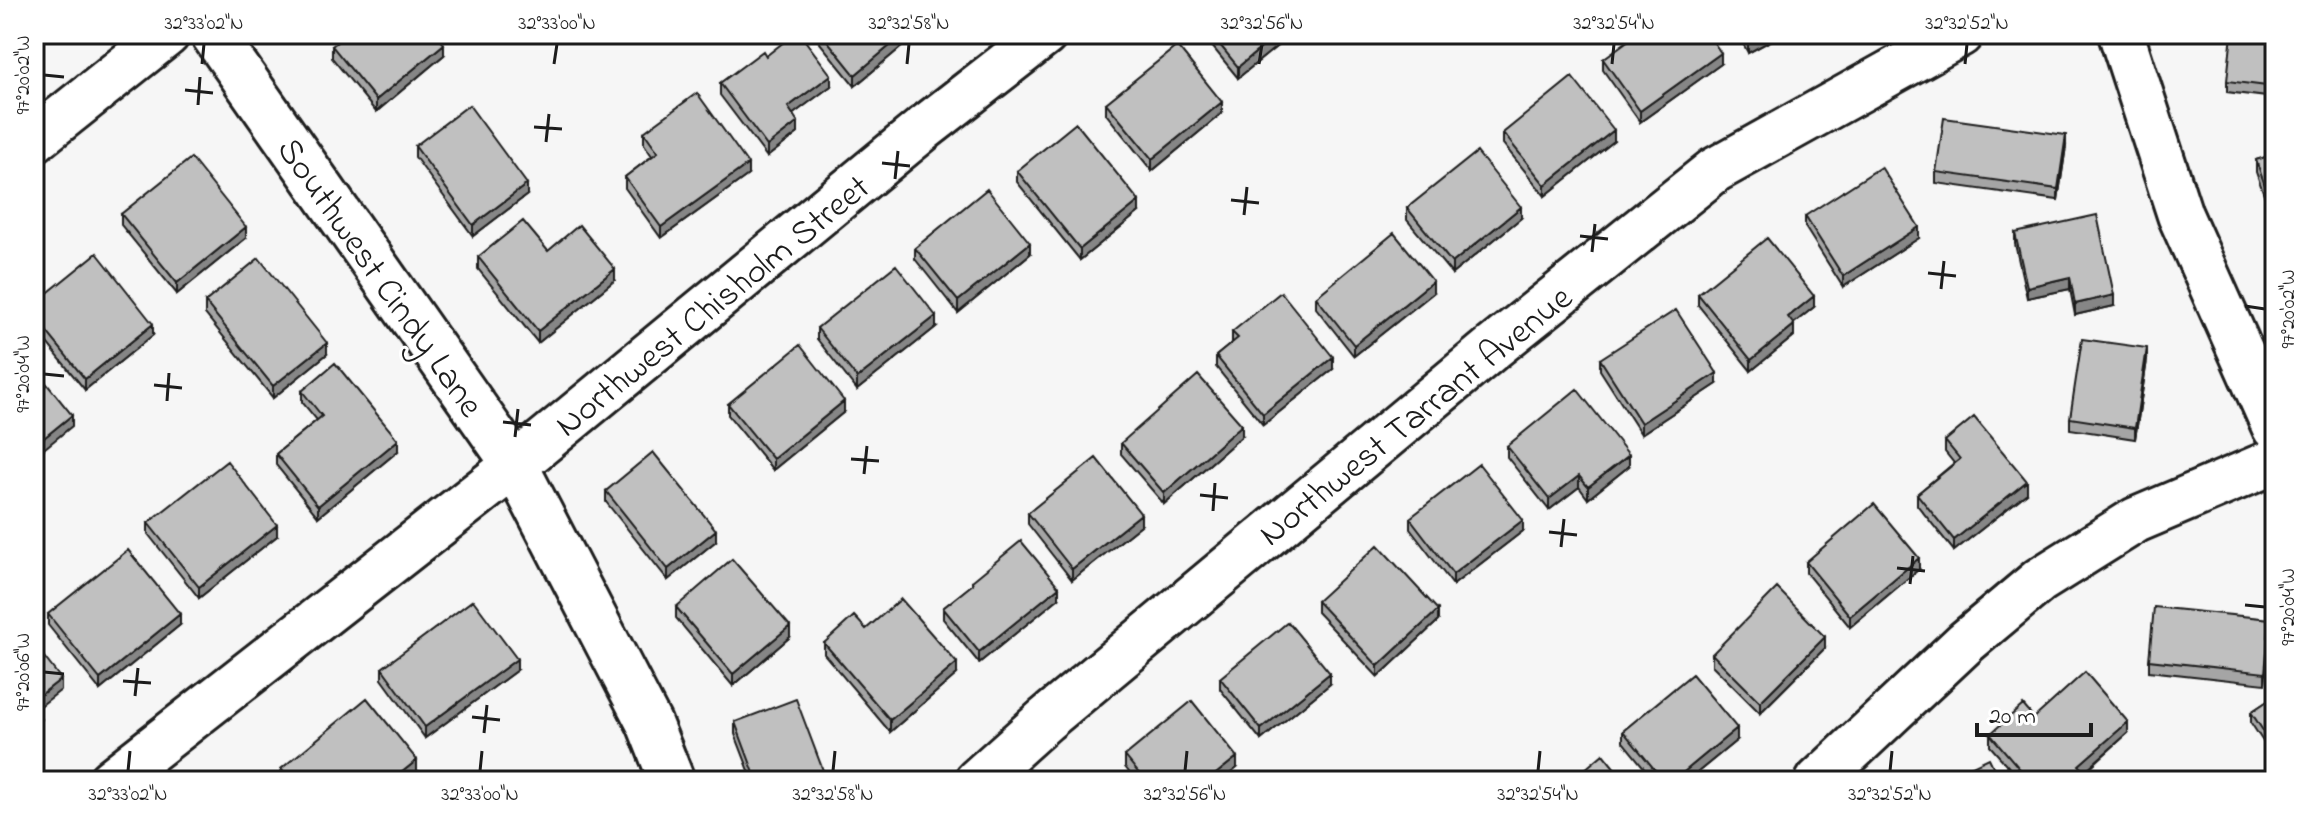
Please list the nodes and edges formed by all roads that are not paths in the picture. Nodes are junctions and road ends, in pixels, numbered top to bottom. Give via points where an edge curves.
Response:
1 (167, 34) edge
2 (213, 34) edge
3 (1045, 34) edge
4 (1960, 34) edge
5 (2121, 34) edge
6 (34, 140) edge
7 (2275, 428) edge
8 (2275, 461) edge
9 (515, 465) junction
10 (111, 781) edge
11 (672, 781) edge
12 (977, 781) edge
13 (1818, 781) edge

1 - 6 street
2 - 9 street, Southwest Cindy Lane
3 - 9 street, Northwest Chisholm Street
4 - 12 street, Northwest Tarrant Avenue via 1715,170 1490,350
5 - 7 street via 2180,215
8 - 13 street via 2136,520 2040,580
9 - 10 street, Northwest Chisholm Street
9 - 11 street, Southwest Cindy Lane via 649,723

